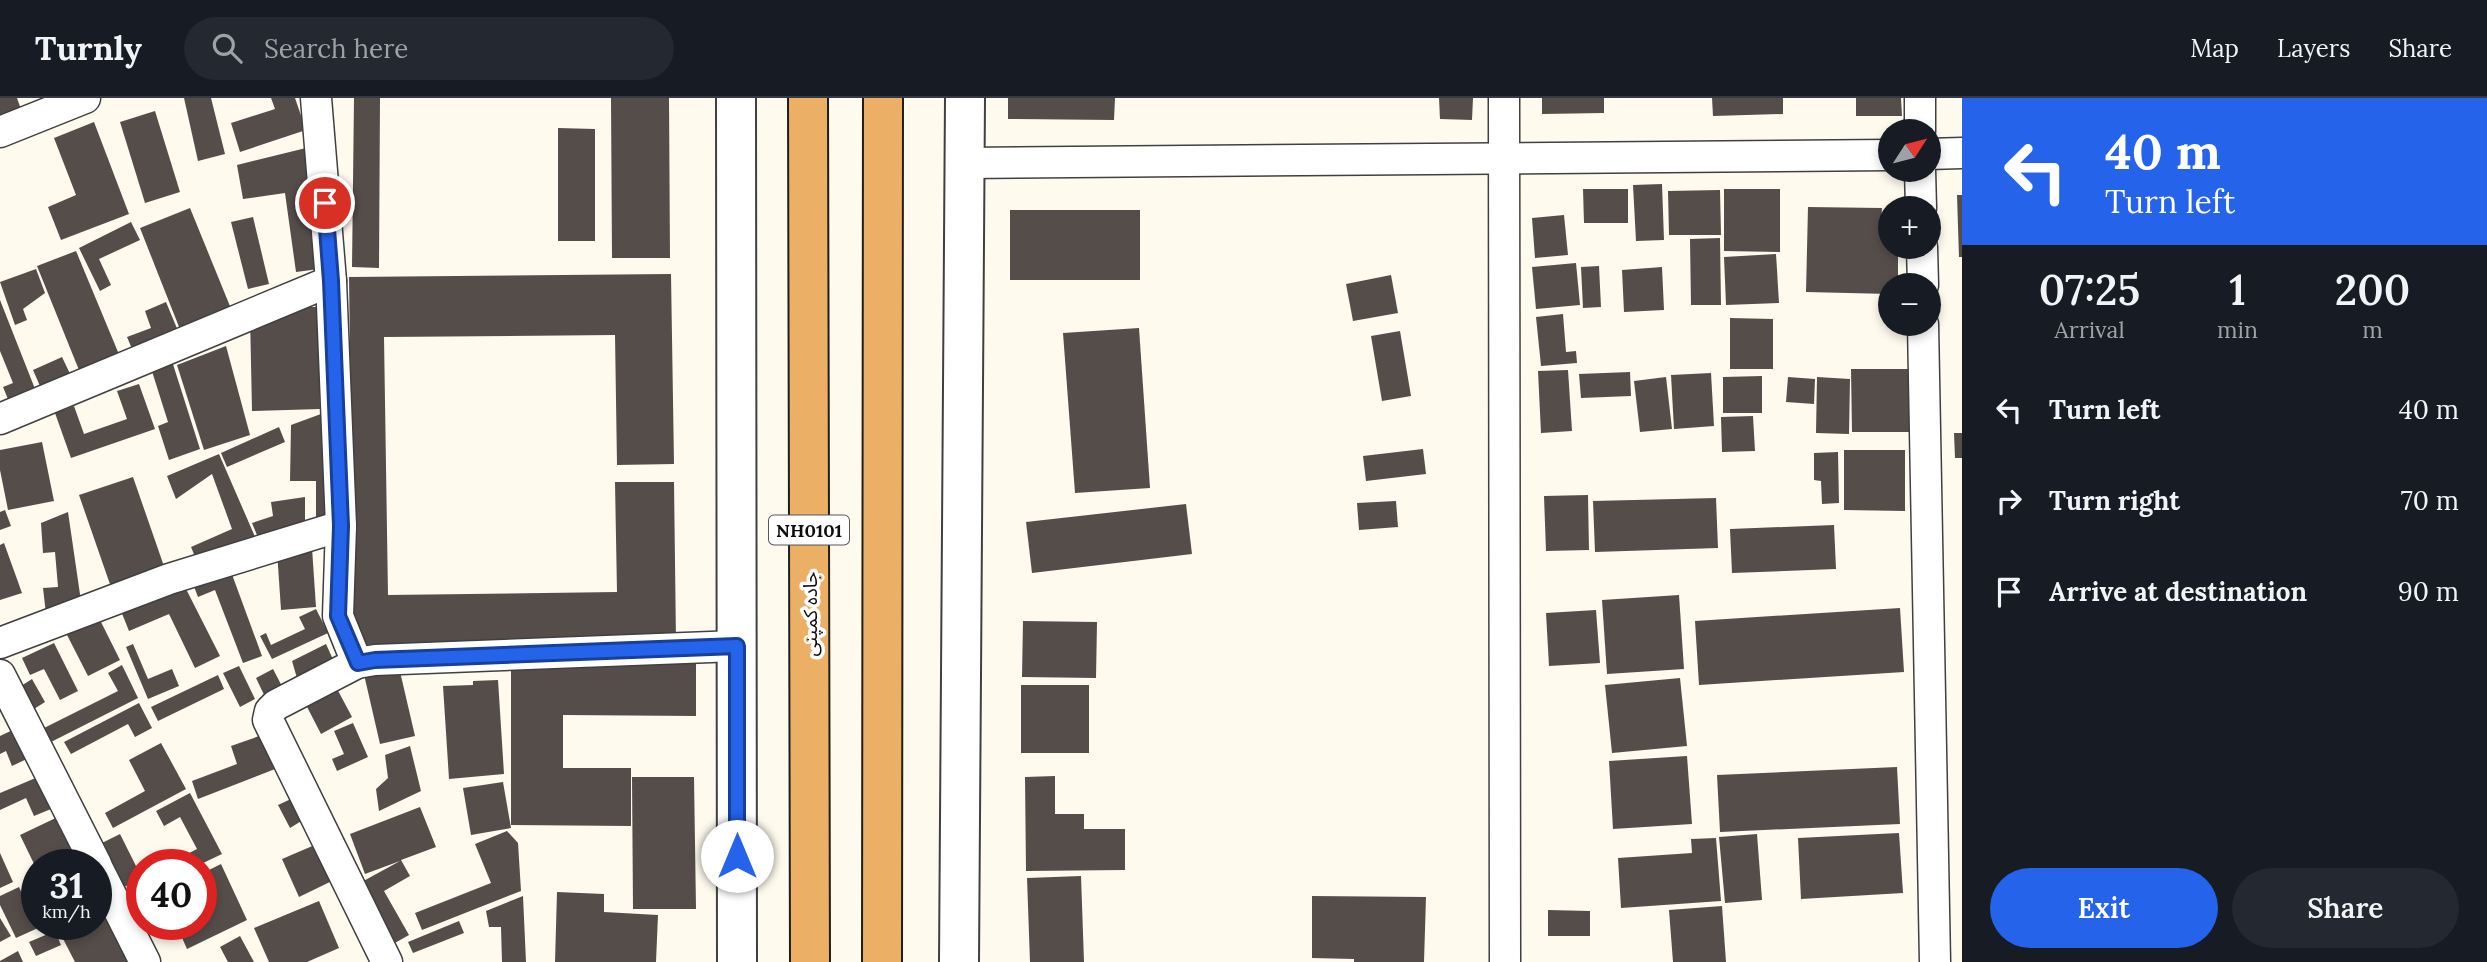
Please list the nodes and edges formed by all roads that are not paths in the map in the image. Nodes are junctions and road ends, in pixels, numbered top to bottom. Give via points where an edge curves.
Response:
1 (85, 98) edge
2 (316, 98) edge
3 (736, 98) edge
4 (808, 98) edge
5 (883, 98) edge
6 (965, 98) edge
7 (1504, 98) edge
8 (1920, 98) edge
9 (1920, 119) edge
10 (0, 132) edge
11 (1962, 153) edge
12 (1941, 154) edge
13 (1878, 155) edge
14 (1504, 157) junction
15 (966, 163) junction
16 (331, 281) junction
17 (1923, 336) edge
18 (0, 419) edge
19 (341, 526) junction
20 (0, 643) edge
21 (737, 646) junction
22 (358, 663) junction
23 (0, 675) edge
24 (88, 849) edge
25 (112, 897) edge
26 (145, 962) edge
27 (387, 962) edge
28 (737, 962) edge
29 (810, 962) edge
30 (882, 962) edge
31 (959, 962) edge
32 (1505, 962) edge
33 (1936, 962) edge

1 - 10 street
2 - 16 street
3 - 21 street
4 - 29 highway, جاده کمپنی / NH0101
5 - 30 highway
6 - 15 street
7 - 14 street
8 - 9 street
11 - 12 street
13 - 14 street
14 - 15 street
14 - 32 street
15 - 31 street
16 - 18 street
16 - 19 street
17 - 33 street
19 - 20 street via 170,579
19 - 22 street via 338,616
21 - 22 street
21 - 28 street
22 - 27 street via 276,705 268,720
23 - 24 street
25 - 26 street

